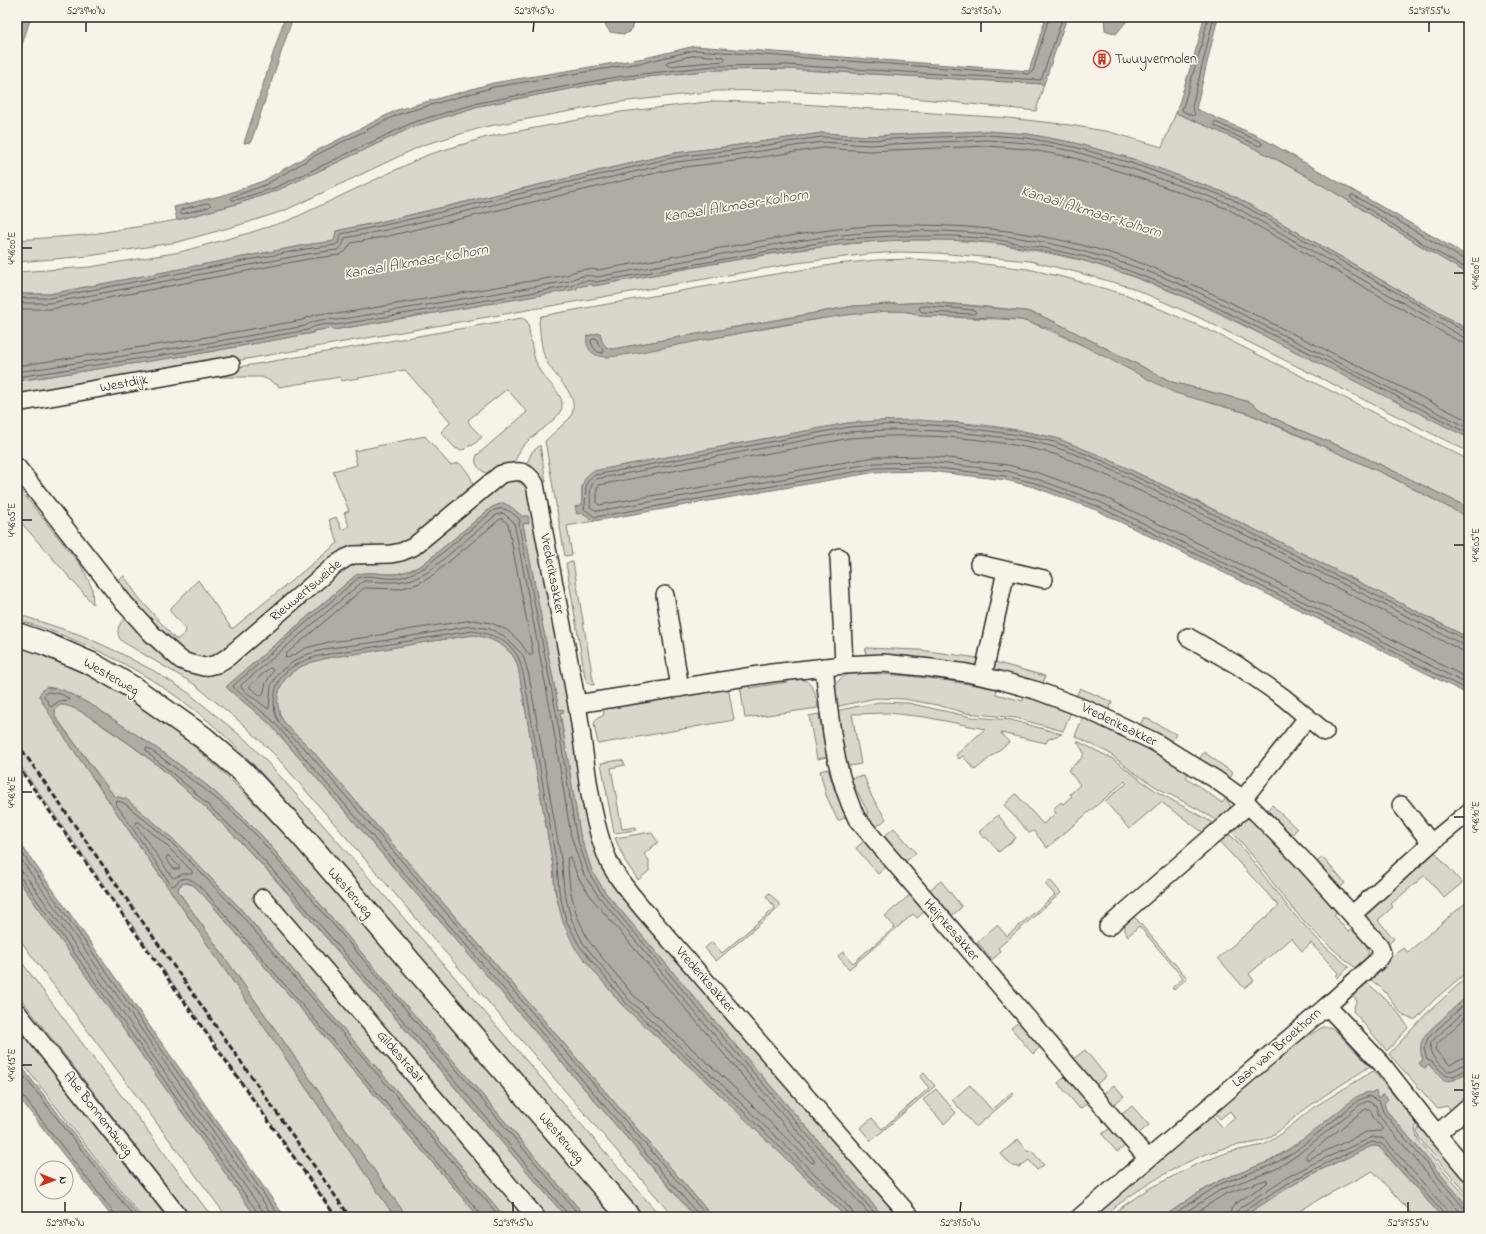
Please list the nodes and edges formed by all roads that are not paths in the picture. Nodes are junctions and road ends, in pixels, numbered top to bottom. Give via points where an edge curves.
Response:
1 (231, 365) dead end
2 (17, 403) edge
3 (17, 467) edge
4 (500, 474) joint
5 (840, 556) dead end
6 (979, 564) dead end
7 (1006, 571) junction
8 (1044, 580) dead end
9 (665, 595) dead end
10 (17, 634) edge
11 (1188, 637) dead end
12 (844, 665) junction
13 (824, 667) junction
14 (983, 676) junction
15 (680, 688) junction
16 (577, 704) junction
17 (1307, 718) junction
18 (1325, 732) dead end
19 (1246, 802) junction
20 (1401, 805) dead end
21 (1469, 812) edge
22 (1432, 843) junction
23 (263, 898) dead end
24 (1353, 914) junction
25 (1108, 927) dead end
26 (1327, 1006) junction
27 (17, 1012) edge
28 (1469, 1106) edge
29 (1437, 1134) junction
30 (1148, 1159) junction
31 (1469, 1172) edge
32 (179, 1217) edge
33 (536, 1217) edge
34 (629, 1217) edge
35 (911, 1217) edge
36 (1080, 1217) edge

1 - 2 street, Westdijk
3 - 4 street, Rieuwertsweide via 124,603 152,634 181,660 199,667 217,664 228,657 334,565 346,558 391,554 413,547
4 - 16 street, Vrederiksakker via 523,472 535,484
5 - 12 street
6 - 7 street
7 - 8 street
7 - 14 street
9 - 15 street
10 - 34 main road, Westerweg via 92,664 132,687 204,738 242,771 303,837
11 - 17 street via 1237,665 1283,697
12 - 13 street, Vrederiksakker
12 - 14 street, Vrederiksakker via 883,663
13 - 15 street, Vrederiksakker
13 - 30 street, Heijnkesakker via 838,767 857,819
14 - 19 street, Vrederiksakker via 1038,691 1088,710 1155,742 1215,779
15 - 16 street, Vrederiksakker
16 - 35 street, Vrederiksakker via 600,836 610,863 622,884
17 - 18 street
17 - 19 street
19 - 24 street, Vrederiksakker
19 - 25 street
20 - 22 street
21 - 22 street
22 - 24 street
23 - 33 street, Gildestraat
24 - 26 street, Vrederiksakker via 1379,945 1382,953
26 - 29 street, Laan van Broekhorn via 1381,1063
26 - 30 street, Laan van Broekhorn
27 - 32 street, Abe Bonnemaweg
28 - 29 street
29 - 31 street, Laan van Broekhorn
30 - 36 street, Laan van Broekhorn

